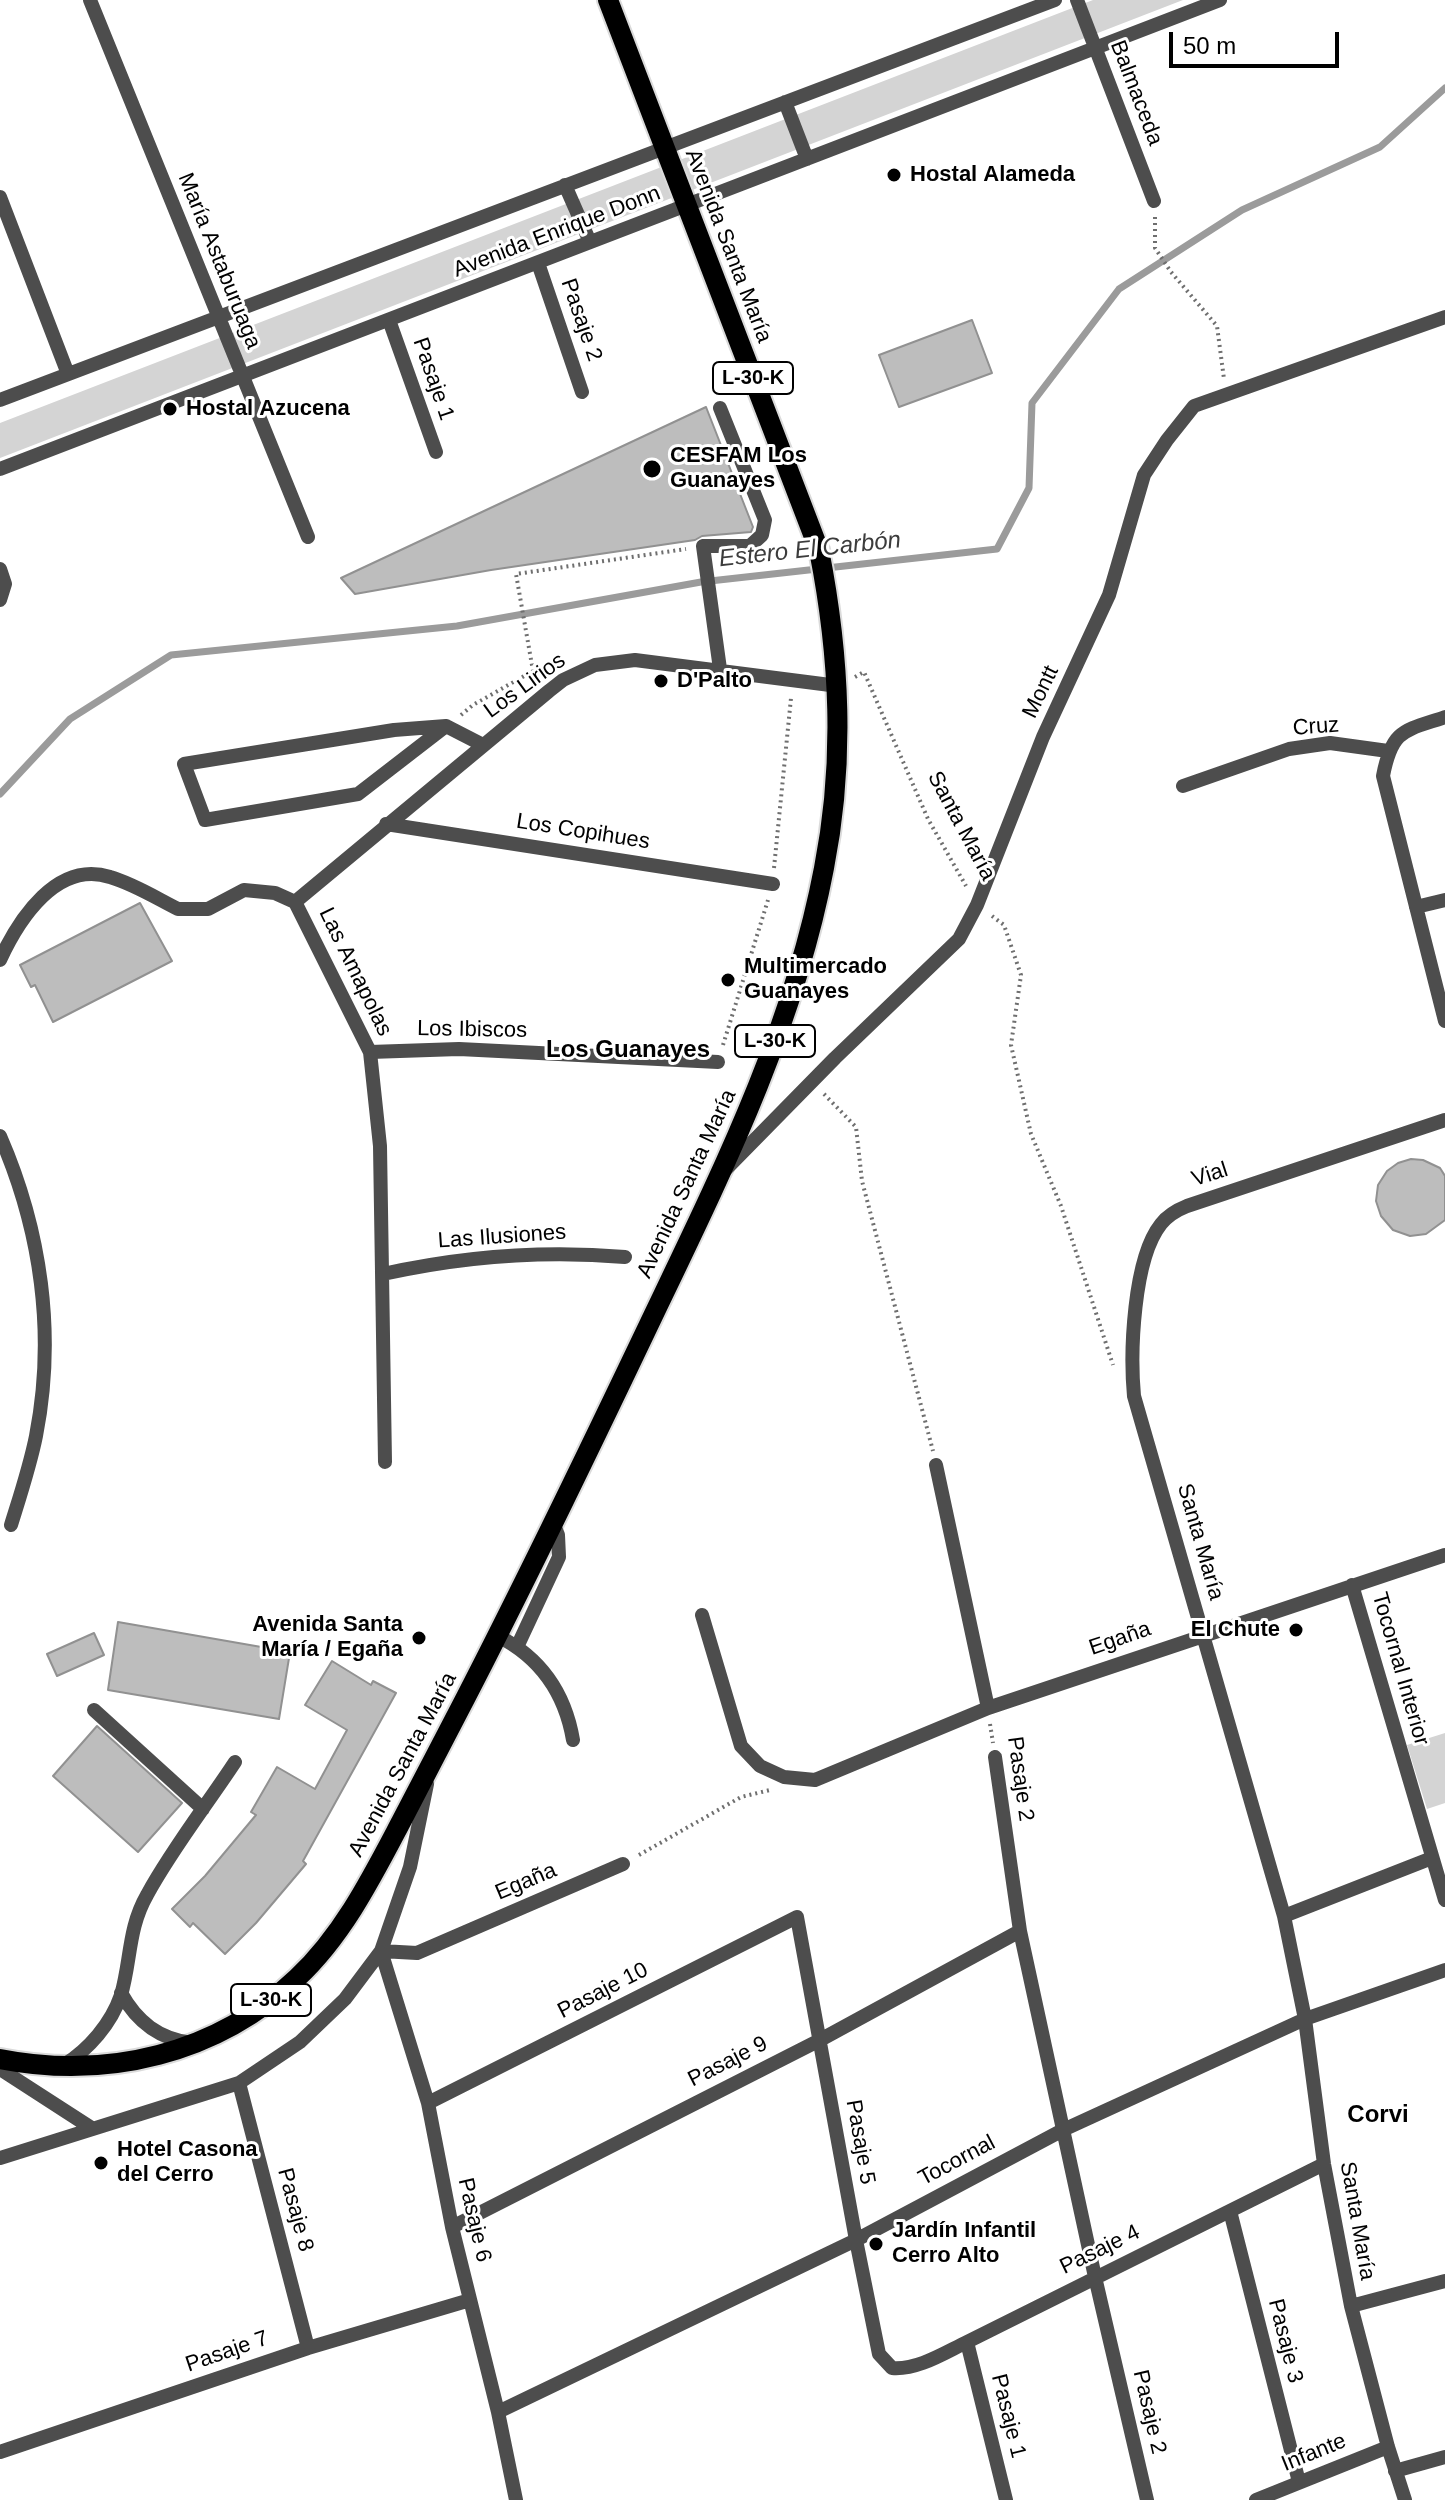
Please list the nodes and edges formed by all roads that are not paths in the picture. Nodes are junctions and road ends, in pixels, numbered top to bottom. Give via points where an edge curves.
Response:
1 (90, 0) edge
2 (608, 0) edge
3 (1055, 0) edge
4 (1077, 0) edge
5 (1220, 0) edge
6 (1095, 48) junction
7 (785, 102) junction
8 (665, 148) junction
9 (807, 159) junction
10 (565, 185) junction
11 (0, 197) edge
12 (1154, 201) road end
13 (687, 206) junction
14 (590, 242) junction
15 (538, 263) junction
16 (219, 317) junction
17 (1445, 317) edge
18 (389, 320) junction
19 (68, 374) junction
20 (242, 376) junction
21 (582, 392) dead end
22 (0, 400) edge
23 (720, 408) dead end
24 (436, 452) dead end
25 (0, 469) edge
26 (308, 537) dead end
27 (0, 569) edge
28 (0, 600) edge
29 (720, 669) junction
30 (838, 686) junction
31 (1445, 717) edge
32 (446, 726) junction
33 (483, 745) junction
34 (1388, 751) junction
35 (1183, 786) dead end
36 (386, 824) junction
37 (773, 884) dead end
38 (1445, 900) edge
39 (295, 902) junction
40 (1416, 907) junction
41 (0, 960) edge
42 (1445, 1021) edge
43 (370, 1052) junction
44 (718, 1062) dead end
45 (1445, 1120) edge
46 (0, 1136) edge
47 (720, 1174) junction
48 (625, 1257) dead end
49 (383, 1274) junction
50 (1134, 1396) joint
51 (385, 1462) dead end
52 (936, 1465) road end
53 (553, 1523) junction
54 (11, 1525) dead end
55 (1445, 1555) edge
56 (1352, 1585) junction
57 (702, 1615) dead end
58 (1203, 1634) junction
59 (498, 1636) junction
60 (517, 1647) junction
61 (988, 1708) junction
62 (94, 1710) dead end
63 (573, 1740) dead end
64 (995, 1757) road end
65 (235, 1762) dead end
66 (430, 1766) junction
67 (203, 1809) junction
68 (1432, 1858) junction
69 (623, 1864) road end
70 (1445, 1900) edge
71 (1284, 1916) junction
72 (797, 1917) joint
73 (1020, 1931) junction
74 (381, 1951) junction
75 (1445, 1970) edge
76 (121, 1993) junction
77 (1305, 2019) junction
78 (820, 2040) junction
79 (195, 2044) junction
80 (0, 2059) edge
81 (60, 2067) junction
82 (0, 2069) edge
83 (239, 2083) junction
84 (428, 2103) junction
85 (93, 2129) junction
86 (1063, 2130) junction
87 (0, 2158) edge
88 (1324, 2164) junction
89 (1230, 2211) junction
90 (452, 2227) junction
91 (856, 2240) junction
92 (1095, 2277) junction
93 (1445, 2281) edge
94 (470, 2300) junction
95 (1351, 2306) junction
96 (967, 2342) junction
97 (308, 2348) junction
98 (892, 2368) joint
99 (498, 2412) junction
100 (1388, 2447) junction
101 (0, 2452) edge
102 (1445, 2457) edge
103 (1395, 2471) junction
104 (1299, 2482) junction
105 (516, 2500) edge
106 (1006, 2500) edge
107 (1147, 2500) edge
108 (1256, 2500) edge
109 (1405, 2500) edge

1 - 16 street, María Astaburuaga
2 - 8 main road, Avenida Santa María / L-30-K
3 - 7 street, Avenida Enrique Donn
4 - 6 street, Balmaceda
5 - 6 street, Avenida Enrique Donn
6 - 9 street, Avenida Enrique Donn
6 - 12 street, Balmaceda
7 - 8 street, Avenida Enrique Donn
7 - 9 street
8 - 10 street, Avenida Enrique Donn
8 - 13 main road, Avenida Santa María / L-30-K
9 - 13 street, Avenida Enrique Donn
10 - 14 street
10 - 16 street, Avenida Enrique Donn
11 - 19 street
13 - 14 street, Avenida Enrique Donn
13 - 30 main road, Avenida Santa María / L-30-K via 819,550
14 - 15 street, Avenida Enrique Donn
15 - 18 street, Avenida Enrique Donn
15 - 21 street, Pasaje 2
16 - 19 street, Avenida Enrique Donn
16 - 20 street, María Astaburuaga
17 - 47 street, Montt via 1194,406 1144,475 1109,595 959,939
18 - 20 street, Avenida Enrique Donn
18 - 24 street, Pasaje 1
19 - 22 street, Avenida Enrique Donn
20 - 25 street, Avenida Enrique Donn
20 - 26 street, María Astaburuaga
23 - 29 street via 765,520 762,535 750,546 703,546
27 - 28 street via 5,584
29 - 30 street, Los Lirios
29 - 33 street, Los Lirios via 635,660 595,665 563,680
30 - 47 main road, Avenida Santa María / L-30-K via 837,779 813,917 765,1070
31 - 34 street via 1402,732
32 - 32 street via 394,730 184,764 205,820 358,794
32 - 33 street
33 - 36 street, Los Lirios
34 - 35 street, Cruz via 1330,743 1289,749
34 - 40 street via 1383,776
36 - 37 street, Los Copihues
36 - 39 street, Los Lirios
38 - 40 street
39 - 41 street, Las Amapolas via 275,893 244,890 217,905 189,911 113,877 85,874 59,882 44,895
39 - 43 street, Las Amapolas
40 - 42 street
43 - 44 street, Los Ibiscos via 459,1049
43 - 49 street, Las Amapolas via 380,1146
45 - 50 street, Vial via 1168,1216 1151,1244 1136,1301
46 - 54 street via 27,1207 45,1322 36,1439
47 - 53 main road, Avenida Santa María / L-30-K
48 - 49 street, Las Ilusiones via 521,1254
49 - 51 street, Las Amapolas
50 - 58 street, Santa María
52 - 61 street
53 - 59 main road, Avenida Santa María / L-30-K
53 - 60 street via 559,1557
55 - 56 street, Egaña
56 - 58 street, Egaña
56 - 68 street, Tocornal Interior
57 - 61 street, Egaña via 741,1746 760,1766 784,1777 815,1780
58 - 61 street, Egaña
58 - 71 street, Santa María
59 - 60 street
59 - 66 main road, Avenida Santa María / L-30-K
60 - 63 street via 558,1691
62 - 67 street
64 - 73 street, Pasaje 2
65 - 67 street
66 - 74 street via 410,1867
66 - 79 main road, Avenida Santa María / L-30-K via 378,1867 318,1957 249,2016
67 - 76 street via 146,1896 131,1932
68 - 70 street, Tocornal Interior
68 - 71 street
69 - 74 street, Egaña via 417,1953
71 - 77 street, Santa María
72 - 78 street, Pasaje 5
72 - 84 street, Pasaje 10
73 - 78 street, Pasaje 9
73 - 86 street, Pasaje 2
74 - 83 street via 345,1999 300,2042
74 - 84 street, Pasaje 6
75 - 77 street, Tocornal
76 - 79 street via 150,2028
76 - 81 street via 98,2035
77 - 86 street, Tocornal
77 - 88 street, Santa María
78 - 90 street, Pasaje 9
78 - 91 street, Pasaje 5
79 - 81 main road, Avenida Santa María / L-30-K via 131,2062
80 - 81 main road, Avenida Santa María / L-30-K
82 - 85 street
83 - 85 street
83 - 97 street, Pasaje 8
84 - 90 street, Pasaje 6
85 - 87 street
86 - 91 street, Tocornal
86 - 92 street, Pasaje 2
88 - 89 street, Pasaje 4
88 - 95 street, Santa María
89 - 92 street, Pasaje 4
89 - 104 street, Pasaje 3
90 - 94 street, Pasaje 6
91 - 98 street, Pasaje 5 via 879,2354
91 - 99 street, Tocornal
92 - 96 street, Pasaje 4
92 - 107 street, Pasaje 2
93 - 95 street
94 - 97 street, Pasaje 7
94 - 99 street, Pasaje 6
95 - 100 street, Santa María
96 - 98 street, Pasaje 4 via 913,2367
96 - 106 street, Pasaje 1
97 - 101 street, Pasaje 7
99 - 105 street, Pasaje 6
100 - 103 street, Santa María
100 - 104 street, Infante
102 - 103 street
103 - 109 street, Santa María
104 - 108 street, Infante

